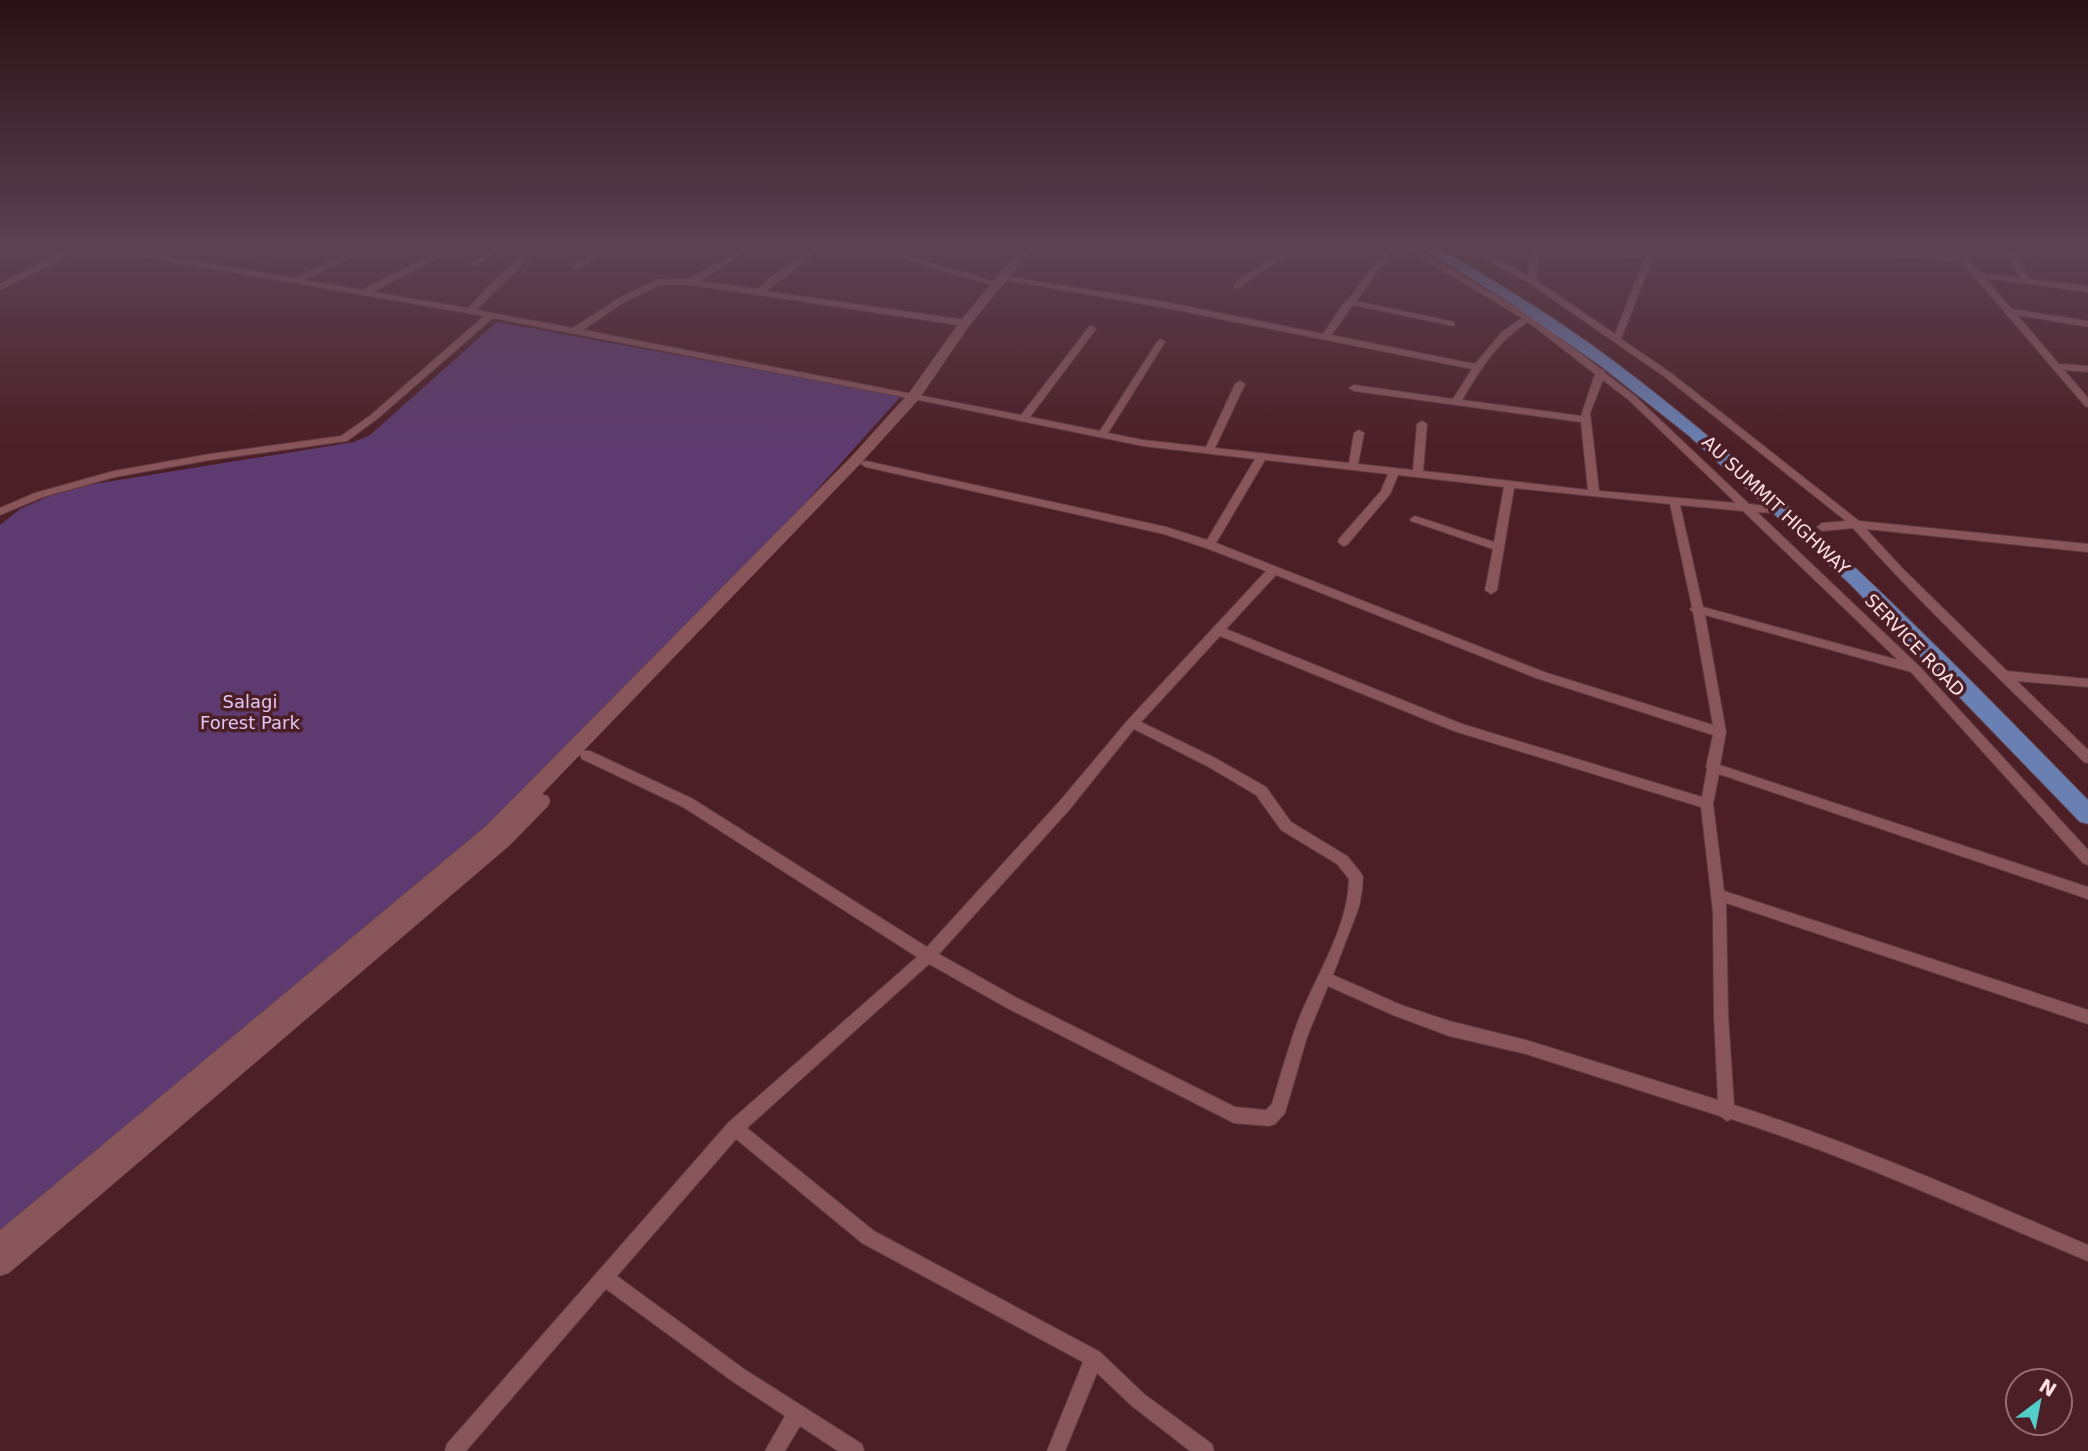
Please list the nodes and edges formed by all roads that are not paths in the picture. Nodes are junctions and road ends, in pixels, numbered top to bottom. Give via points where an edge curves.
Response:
1 (469, 312) edge
2 (604, 312) edge
3 (890, 312) edge
4 (975, 312) edge
5 (1199, 312) edge
6 (1342, 312) edge
7 (1394, 312) edge
8 (1517, 312) edge
9 (1535, 312) edge
10 (1551, 312) edge
11 (1576, 312) edge
12 (1625, 312) edge
13 (2012, 312) joint
14 (491, 315) junction
15 (1528, 318) junction
16 (965, 323) junction
17 (1451, 324) dead end
18 (2088, 324) edge
19 (1092, 329) dead end
20 (575, 331) junction
21 (1325, 337) junction
22 (1616, 339) junction
23 (1161, 342) dead end
24 (1478, 367) junction
25 (2057, 367) junction
26 (2088, 369) edge
27 (1601, 372) junction
28 (1240, 384) dead end
29 (1354, 387) dead end
30 (914, 396) junction
31 (1456, 402) junction
32 (2088, 404) edge
33 (1024, 418) junction
34 (1586, 419) junction
35 (1422, 424) dead end
36 (1359, 433) dead end
37 (1102, 435) junction
38 (1209, 451) junction
39 (1262, 456) junction
40 (866, 464) junction
41 (1353, 466) junction
42 (1394, 471) junction
43 (1418, 474) junction
44 (1510, 484) junction
45 (1594, 494) junction
46 (1674, 502) junction
47 (1751, 509) junction
48 (1786, 511) junction
49 (0, 512) edge
50 (1415, 519) dead end
51 (1856, 524) junction
52 (1822, 527) junction
53 (1343, 542) dead end
54 (1210, 545) junction
55 (1499, 548) junction
56 (2088, 548) edge
57 (1275, 569) junction
58 (1491, 590) dead end
59 (1696, 609) junction
60 (1217, 629) junction
61 (1916, 670) junction
62 (2002, 675) junction
63 (2088, 683) edge
64 (1132, 723) junction
65 (1720, 732) junction
66 (586, 755) junction
67 (2088, 758) edge
68 (1712, 767) junction
69 (2088, 794) edge
70 (1707, 804) junction
71 (2088, 815) edge
72 (2088, 859) edge
73 (2088, 893) edge
74 (1719, 895) junction
75 (928, 956) junction
76 (1325, 978) junction
77 (2088, 1017) edge
78 (1727, 1113) junction
79 (735, 1128) junction
80 (0, 1245) edge
81 (2088, 1253) edge
82 (0, 1264) edge
83 (604, 1277) junction
84 (1094, 1358) junction
85 (797, 1414) junction
86 (454, 1451) edge
87 (774, 1451) edge
88 (855, 1451) edge
89 (1056, 1451) edge
90 (1205, 1451) edge

1 - 14 street
2 - 20 street
3 - 16 street
4 - 16 street
5 - 21 street
6 - 21 street
7 - 17 street
8 - 15 street, SERVICE ROAD
9 - 48 main road, AU SUMMIT HIGHWAY via 1681,418
10 - 52 main road, AU SUMMIT HIGHWAY via 1731,446
11 - 22 street
12 - 22 street
13 - 18 street
13 - 25 street
14 - 20 street
14 - 49 street via 344,439 114,474 39,495
15 - 24 street via 1507,329
15 - 27 street, SERVICE ROAD
16 - 30 street
19 - 33 street
20 - 30 street
21 - 24 street
22 - 51 street via 1735,425
23 - 37 street
24 - 31 street
25 - 26 street
25 - 32 street
27 - 34 street
27 - 47 street, SERVICE ROAD
28 - 38 street
29 - 31 street
30 - 33 street
30 - 40 street via 914,404
30 - 80 street via 493,832
31 - 34 street
33 - 37 street
34 - 45 street
35 - 43 street
36 - 41 street
37 - 38 street
38 - 39 street
39 - 41 street
39 - 54 street
40 - 54 street via 1166,531
40 - 66 street
41 - 42 street
42 - 43 street
42 - 53 street via 1380,499
43 - 44 street
44 - 45 street
44 - 55 street
45 - 46 street
46 - 47 street
46 - 59 street
47 - 48 street
47 - 61 street, SERVICE ROAD
48 - 71 main road, AU SUMMIT HIGHWAY
50 - 55 street
51 - 52 street
51 - 56 street
51 - 62 street
52 - 69 main road, AU SUMMIT HIGHWAY
54 - 57 street
55 - 58 street
57 - 60 street
57 - 65 street via 1540,675
59 - 61 street
59 - 65 street
60 - 64 street
60 - 70 street via 1458,728
61 - 72 street, SERVICE ROAD
62 - 63 street
62 - 67 street
64 - 75 street via 1064,806
64 - 76 street via 1254,787 1270,800 1286,826 1351,869 1357,883
65 - 68 street
66 - 75 street via 688,803
66 - 82 street via 433,901
68 - 70 street
68 - 73 street
70 - 74 street
74 - 77 street
74 - 78 street
75 - 76 street via 1234,1115 1253,1118 1269,1118 1279,1108 1307,1016
75 - 79 street
76 - 78 street via 1459,1031 1589,1066
78 - 81 street via 1789,1130 1870,1161
79 - 83 street
79 - 84 street via 868,1237
83 - 85 street
83 - 86 street
84 - 89 street
84 - 90 street via 1138,1400
85 - 87 street
85 - 88 street

